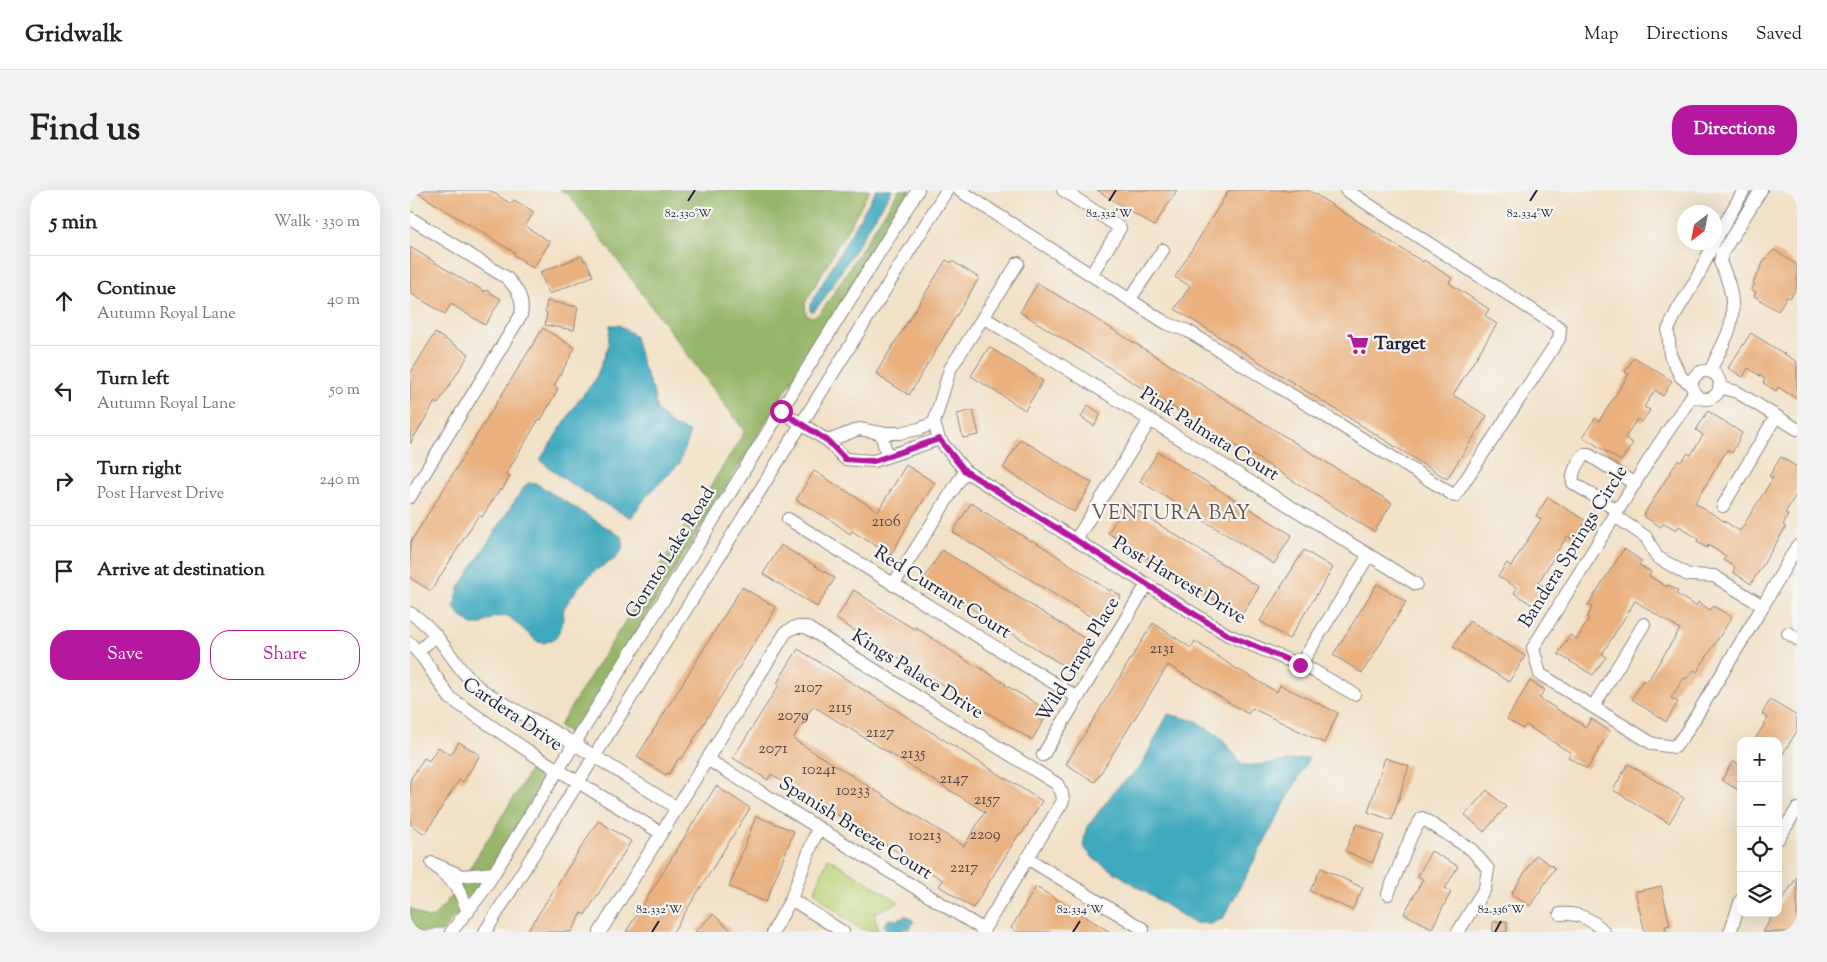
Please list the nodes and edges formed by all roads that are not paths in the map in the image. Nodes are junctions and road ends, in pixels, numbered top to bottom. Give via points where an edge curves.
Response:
1 (918, 190) edge
2 (947, 190) edge
3 (960, 190) edge
4 (1062, 190) edge
5 (1346, 190) edge
6 (1744, 190) edge
7 (1761, 190) edge
8 (410, 218) edge
9 (1722, 228) edge
10 (1163, 250) dead end
11 (1710, 250) edge
12 (1018, 263) dead end
13 (1091, 275) junction
14 (1130, 300) junction
15 (983, 318) junction
16 (1710, 372) junction
17 (1719, 387) junction
18 (1693, 389) junction
19 (781, 411) junction
20 (1776, 416) junction
21 (1150, 420) junction
22 (934, 422) junction
23 (803, 424) junction
24 (1797, 429) edge
25 (881, 433) junction
26 (939, 439) junction
27 (828, 441) junction
28 (888, 456) junction
29 (965, 471) junction
30 (1635, 484) junction
31 (410, 497) edge
32 (1723, 506) dead end
33 (1617, 513) junction
34 (788, 520) dead end
35 (1076, 540) junction
36 (1797, 546) edge
37 (1369, 555) junction
38 (1147, 584) junction
39 (1416, 584) dead end
40 (893, 586) junction
41 (1763, 606) junction
42 (410, 613) edge
43 (1644, 624) dead end
44 (436, 635) junction
45 (414, 647) edge
46 (1300, 665) junction
47 (1354, 694) dead end
48 (1078, 698) junction
49 (1593, 707) junction
50 (574, 744) junction
51 (1043, 755) dead end
52 (595, 757) junction
53 (707, 759) junction
54 (559, 769) junction
55 (579, 782) junction
56 (677, 808) junction
57 (1797, 809) edge
58 (818, 828) junction
59 (661, 833) junction
60 (1782, 833) edge
61 (1027, 858) junction
62 (494, 873) junction
63 (1388, 894) dead end
64 (791, 899) junction
65 (468, 912) junction
66 (1737, 912) edge
67 (1560, 914) dead end
68 (983, 931) edge
69 (451, 932) edge
70 (485, 932) edge
71 (600, 932) edge
72 (773, 932) edge
73 (843, 932) edge
74 (1141, 932) edge
75 (1458, 932) edge
76 (1604, 932) edge
77 (1730, 932) edge

1 - 19 street, Gornto Lake Road
2 - 23 street
3 - 13 street
4 - 13 street via 1120,228
5 - 14 street via 1560,328 1558,339 1455,496 1188,331 1166,323
6 - 9 street
7 - 16 street via 1722,253 1720,262 1726,274 1733,311 1728,334
8 - 31 street via 507,278 518,292 523,307 522,315
10 - 14 street
11 - 18 street via 1668,330 1670,355 1681,377
12 - 15 street
13 - 14 street
15 - 21 street, Pink Palmata Court
15 - 22 street via 950,369
16 - 17 street via 1717,378
16 - 18 street via 1695,376
17 - 18 street via 1711,398 1702,398
17 - 20 street via 1737,392
18 - 30 street, Bandera Springs Circle
19 - 23 street
19 - 50 street, Gornto Lake Road
20 - 24 street
20 - 32 street
21 - 35 street
21 - 37 street, Pink Palmata Court
22 - 25 street via 919,429
22 - 26 street, Post Harvest Drive
23 - 27 street
23 - 52 street
25 - 27 street via 859,430
25 - 28 street
26 - 28 street
26 - 29 street, Post Harvest Drive
27 - 28 street via 845,459 874,461
29 - 35 street, Post Harvest Drive
29 - 40 street
30 - 33 street, Bandera Springs Circle
30 - 33 street via 1589,455 1584,455 1579,461 1573,483
33 - 41 street via 1646,537 1658,558 1688,576 1714,576
33 - 49 street, Bandera Springs Circle via 1533,648 1540,674
34 - 40 street, Red Currant Court
35 - 38 street, Post Harvest Drive
36 - 41 street, Bandera Springs Circle
37 - 39 street, Pink Palmata Court
37 - 46 street
38 - 46 street, Post Harvest Drive via 1228,635
38 - 48 street, Wild Grape Place
40 - 48 street, Red Currant Court
41 - 49 street, Bandera Springs Circle via 1675,747 1653,744
42 - 44 street, Cardera Drive via 423,620
43 - 49 street
44 - 45 street
44 - 50 street, Cardera Drive via 468,677 482,689
45 - 54 street, Cardera Drive via 450,698
46 - 47 street, Post Harvest Drive
48 - 51 street, Wild Grape Place
50 - 52 street
50 - 54 street, Gornto Lake Road
52 - 55 street
52 - 56 street
53 - 56 street, Kings Palace Drive
53 - 58 street, Spanish Breeze Court
53 - 61 street, Kings Palace Drive via 786,632 795,627 806,628 1057,784 1063,801
54 - 55 street
54 - 62 street, Gornto Lake Road
55 - 59 street
55 - 70 street
56 - 59 street, Kings Palace Drive
57 - 60 street
58 - 64 street
58 - 68 street, Spanish Breeze Court
59 - 71 street, Kings Palace Drive
61 - 68 street, Kings Palace Drive
61 - 74 street via 1143,929
62 - 65 street, Gornto Lake Road
62 - 65 street via 462,876 432,863 456,886
63 - 75 street via 1412,834 1422,818 1472,850 1488,869 1485,888
64 - 72 street
64 - 73 street
65 - 69 street, Gornto Lake Road
66 - 77 street
67 - 76 street via 1570,913 1590,920

